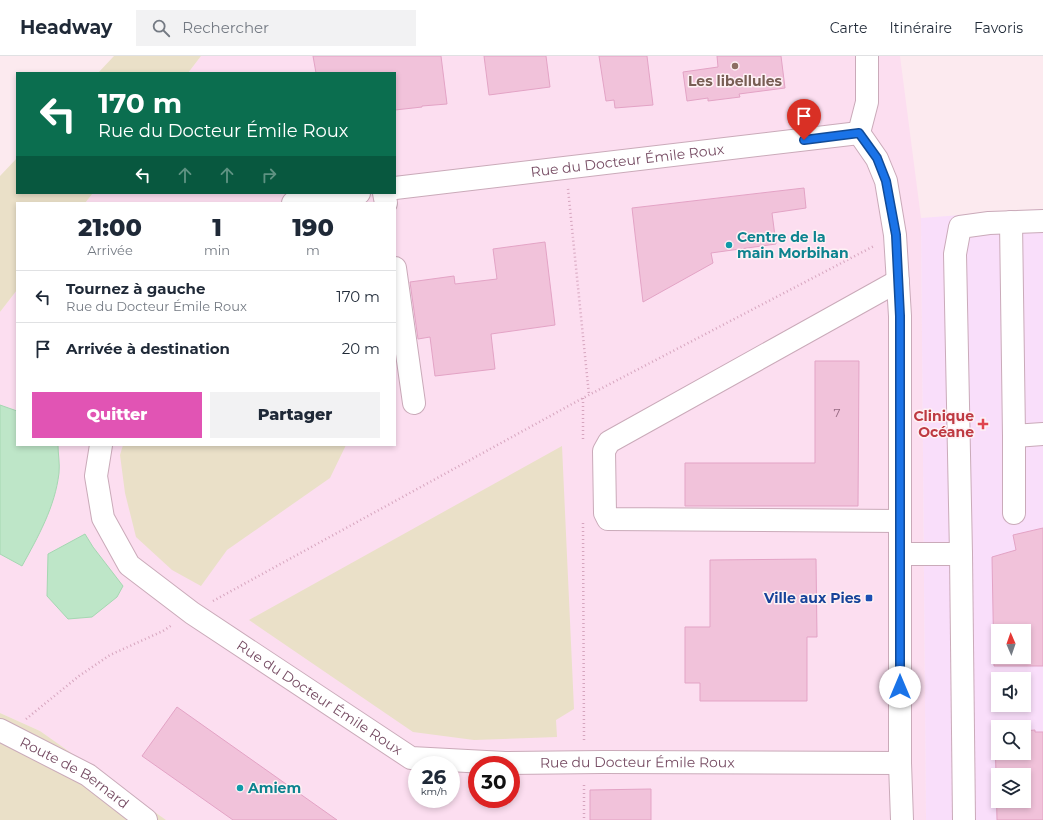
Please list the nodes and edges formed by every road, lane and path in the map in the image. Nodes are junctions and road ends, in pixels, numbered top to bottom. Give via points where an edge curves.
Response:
1 (867, 56) edge
2 (859, 133) junction
3 (566, 168) junction
4 (396, 188) edge
5 (351, 194) edge
6 (296, 202) edge
7 (1043, 220) edge
8 (1011, 222) junction
9 (896, 235) junction
10 (396, 275) edge
11 (898, 281) junction
12 (590, 395) junction
13 (583, 398) junction
14 (414, 403) dead end
15 (1043, 434) edge
16 (1014, 436) junction
17 (101, 446) edge
18 (583, 446) dead end
19 (1014, 513) dead end
20 (584, 517) dead end
21 (900, 521) junction
22 (900, 554) junction
23 (961, 554) junction
24 (192, 612) junction
25 (5, 732) edge
26 (584, 762) junction
27 (900, 763) junction
28 (146, 820) edge
29 (584, 820) edge
30 (902, 820) edge
31 (964, 820) edge

1 - 2 street via 867,102
2 - 3 street, Rue du Docteur Émile Roux
2 - 9 street via 877,158 886,181
3 - 4 street, Rue du Docteur Émile Roux
3 - 12 path
5 - 6 street
7 - 8 street
8 - 16 street
8 - 23 street via 960,227 955,254
9 - 11 street
9 - 12 path
10 - 14 street
11 - 21 street
11 - 21 street via 610,442 604,451 608,519
12 - 13 path
13 - 18 path
13 - 24 path
15 - 16 street
16 - 19 street
17 - 24 street, Rue du Docteur Émile Roux via 96,476 103,518 129,565
20 - 26 path
21 - 22 street
22 - 23 street
22 - 27 street
23 - 31 street
24 - 25 path via 163,630 110,655
24 - 26 street, Rue du Docteur Émile Roux via 411,758 505,763
25 - 28 street, Route de Bernard via 88,775
26 - 27 street, Rue du Docteur Émile Roux
26 - 29 path
27 - 30 street

